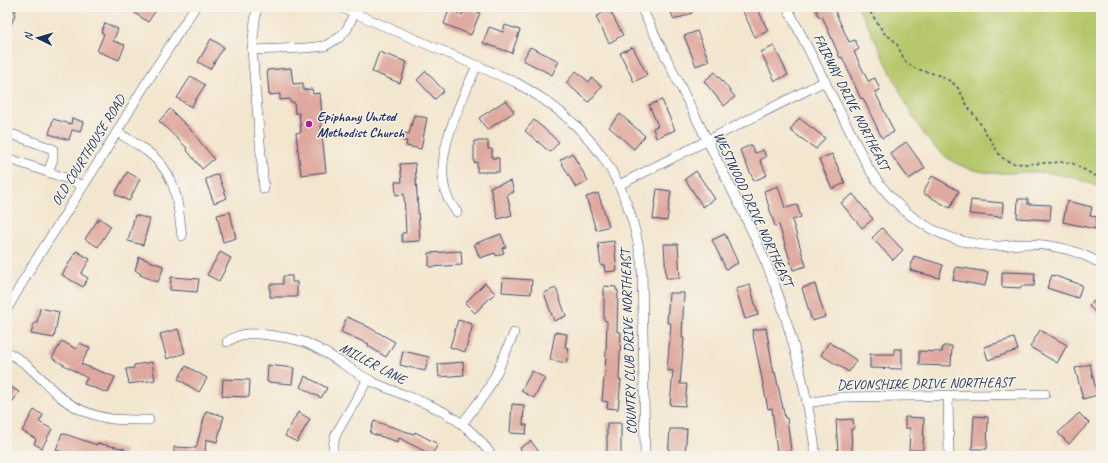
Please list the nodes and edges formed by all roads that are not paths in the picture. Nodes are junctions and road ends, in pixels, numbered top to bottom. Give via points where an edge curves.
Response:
1 (195, 7) edge
2 (257, 7) edge
3 (340, 7) edge
4 (641, 7) edge
5 (787, 7) edge
6 (356, 10) edge
7 (252, 50) junction
8 (477, 66) junction
9 (824, 81) junction
10 (117, 132) junction
11 (707, 140) junction
12 (7, 143) edge
13 (7, 158) edge
14 (48, 172) junction
15 (619, 185) junction
16 (84, 186) junction
17 (264, 189) dead end
18 (457, 212) dead end
19 (182, 236) dead end
20 (1101, 264) edge
21 (7, 309) edge
22 (514, 333) dead end
23 (227, 342) dead end
24 (7, 352) edge
25 (368, 379) junction
26 (1045, 394) dead end
27 (948, 395) junction
28 (807, 403) junction
29 (149, 420) dead end
30 (462, 424) junction
31 (333, 456) edge
32 (492, 456) edge
33 (645, 456) edge
34 (816, 456) edge
35 (949, 456) edge

1 - 10 street, OLD COURTHOUSE ROAD
2 - 7 street
3 - 6 street, COUNTRY CLUB DRIVE NORTHEAST
4 - 11 street, WESTWOOD DRIVE NORTHEAST
5 - 9 street, FAIRWAY DRIVE NORTHEAST
6 - 7 street via 347,29 340,37 325,46
6 - 8 street, COUNTRY CLUB DRIVE NORTHEAST
7 - 17 street
8 - 15 street, COUNTRY CLUB DRIVE NORTHEAST via 515,82 556,107 588,137
8 - 18 street via 444,151 443,183 451,205
9 - 11 street
9 - 20 street, FAIRWAY DRIVE NORTHEAST via 879,184 905,212 920,223 956,239 976,244 1042,245 1077,253
10 - 16 street, OLD COURTHOUSE ROAD
10 - 19 street via 148,152 167,173 177,200
11 - 15 street
11 - 28 street, WESTWOOD DRIVE NORTHEAST via 747,220 778,296 792,339
12 - 14 street via 9,136 14,135 52,149 53,159
13 - 14 street
14 - 16 street
15 - 33 street, COUNTRY CLUB DRIVE NORTHEAST via 635,224 642,268
16 - 21 street, OLD COURTHOUSE ROAD
22 - 30 street via 487,391
23 - 25 street, MILLER LANE via 251,333 289,338 316,348
24 - 29 street via 83,411 112,419
25 - 30 street, MILLER LANE via 430,405
25 - 31 street via 336,434
26 - 27 street, DEVONSHIRE DRIVE NORTHEAST
27 - 28 street, DEVONSHIRE DRIVE NORTHEAST via 843,397
27 - 35 street
28 - 34 street, WESTWOOD DRIVE NORTHEAST
30 - 32 street, MILLER LANE

